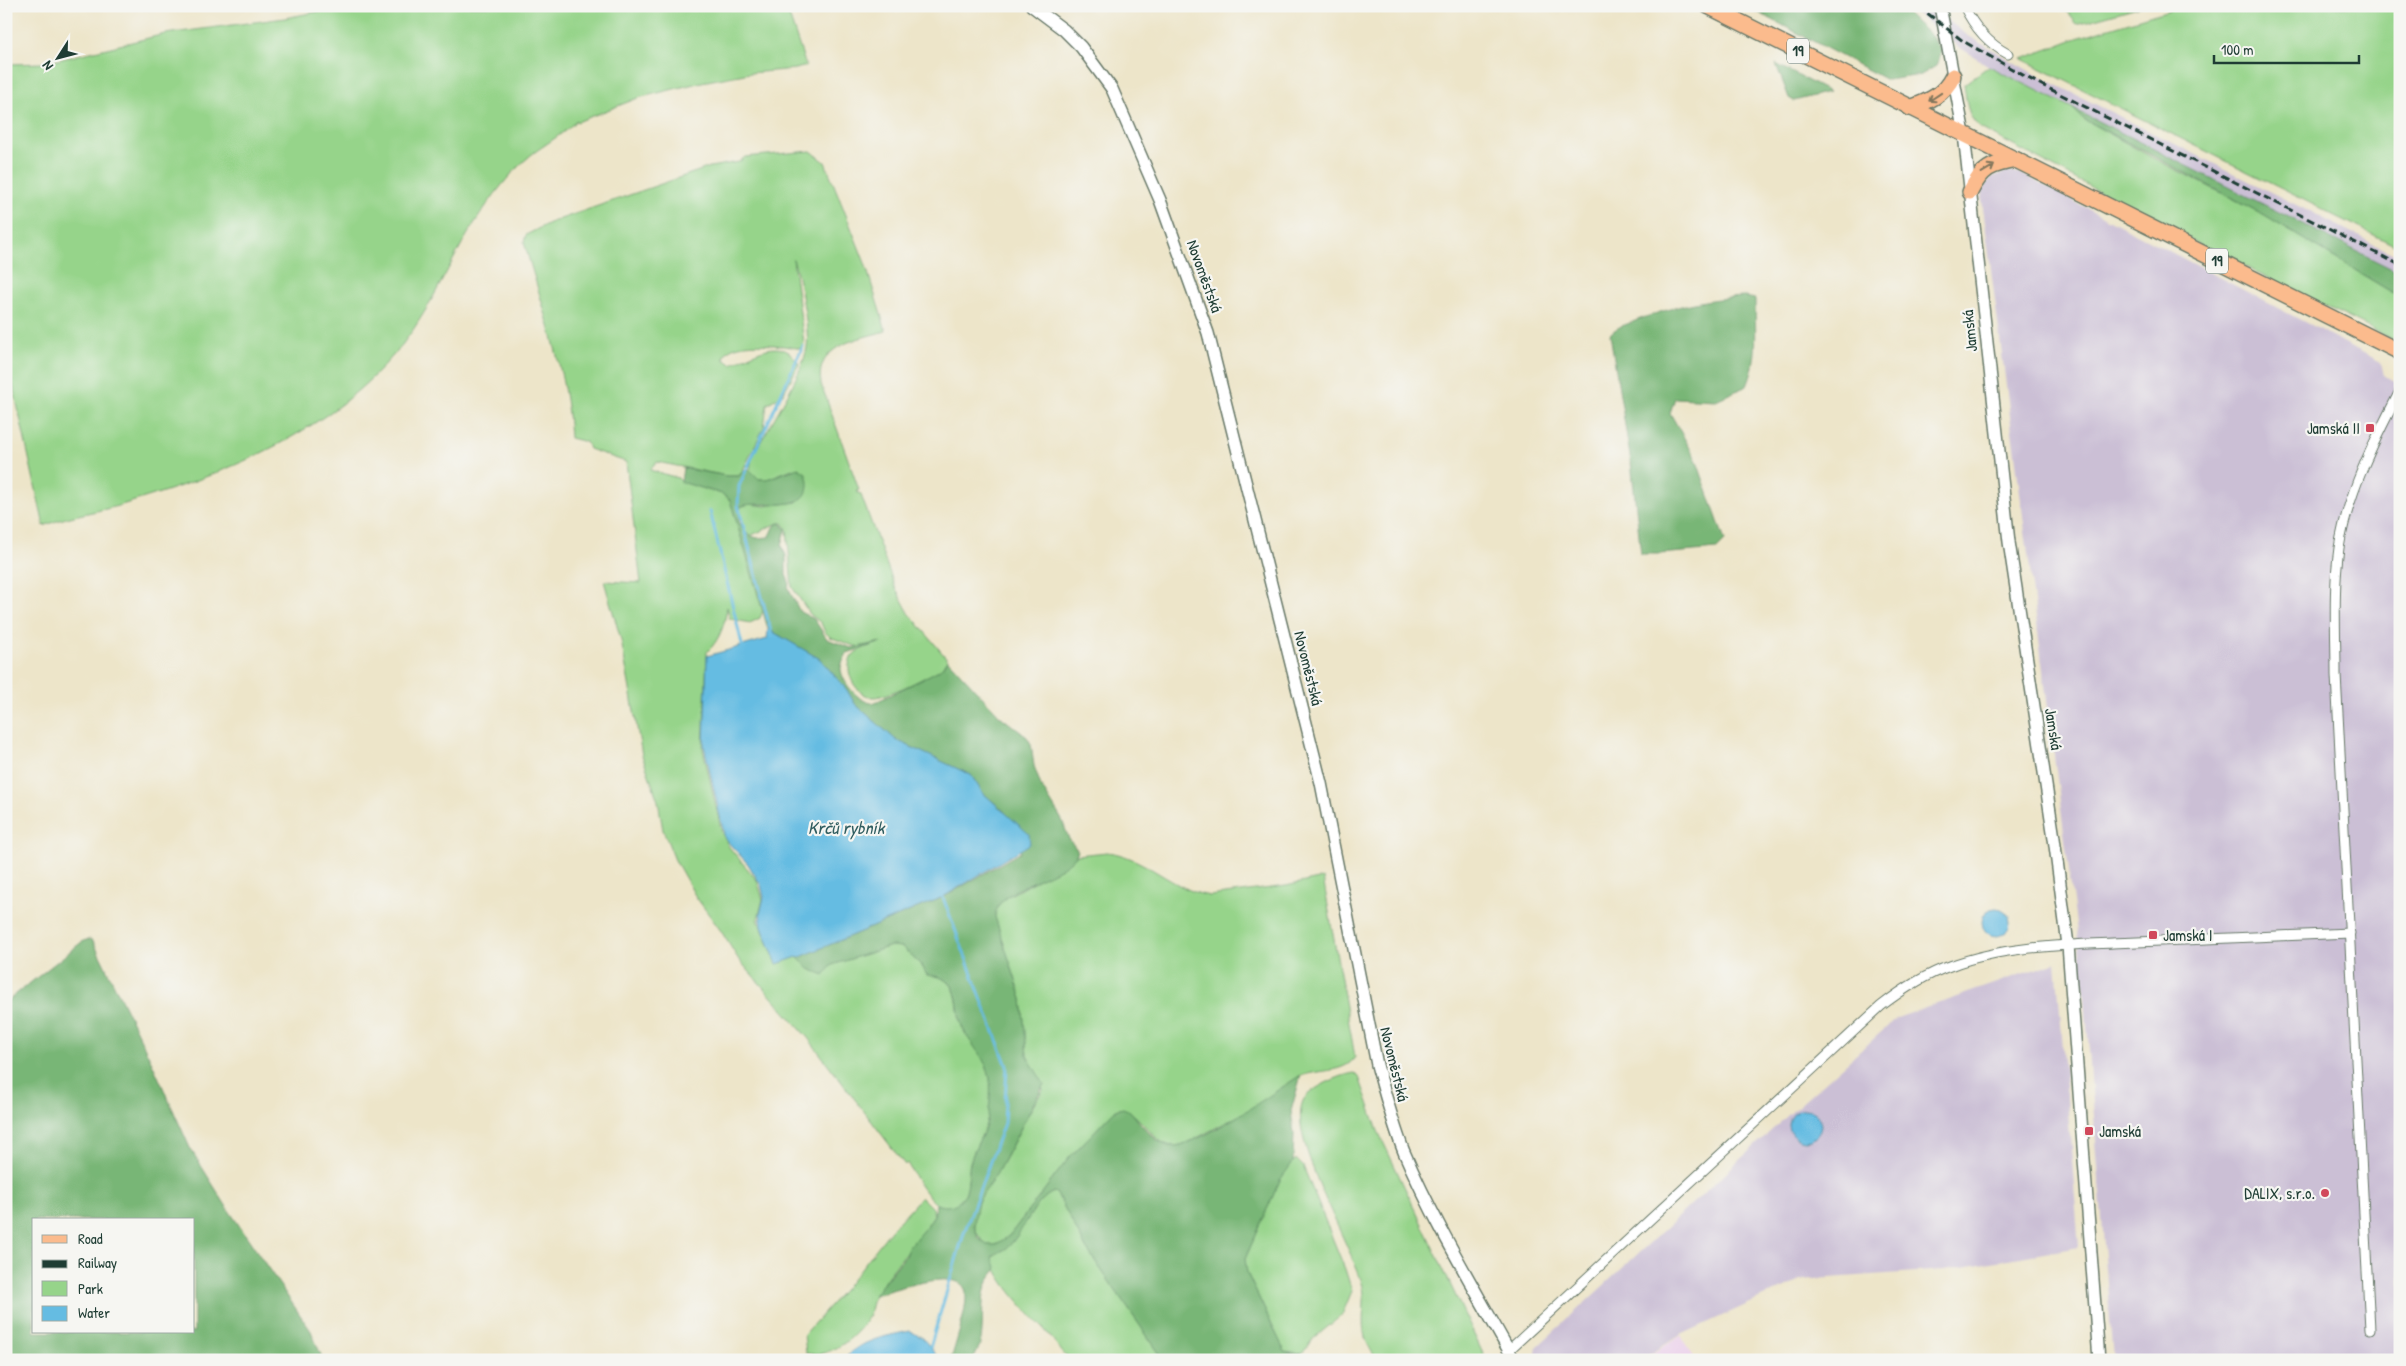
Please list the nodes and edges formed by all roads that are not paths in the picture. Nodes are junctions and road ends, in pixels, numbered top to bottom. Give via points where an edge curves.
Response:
1 (1032, 6) edge
2 (1708, 6) edge
3 (1940, 6) edge
4 (1964, 6) edge
5 (2008, 54) dead end
6 (1953, 76) junction
7 (1910, 108) junction
8 (1964, 134) junction
9 (2017, 160) junction
10 (1970, 192) junction
11 (2400, 352) edge
12 (2400, 391) edge
13 (2350, 933) junction
14 (2068, 945) junction
15 (2370, 1329) dead end
16 (1512, 1355) edge
17 (2099, 1360) edge

1 - 16 street, Novoměstská via 1081,47 1112,90 1160,200 1205,324 1321,783 1377,1065 1388,1104 1404,1150 1432,1212
2 - 7 main road, 19
3 - 6 street, Jamská
4 - 5 street via 1987,40
6 -> 7 main road via 1942,92
6 - 8 street, Jamská
7 - 8 main road, 19
8 - 9 main road, 19
8 - 10 street, Jamská
10 -> 9 main road via 1978,176 1987,168
9 - 11 main road, 19
10 - 14 street, Jamská via 2009,542
12 - 13 street via 2365,462 2339,549 2336,675
13 - 14 street
13 - 15 street
14 - 16 street via 1993,954 1951,965 1901,991 1881,1006
14 - 17 street, Jamská

